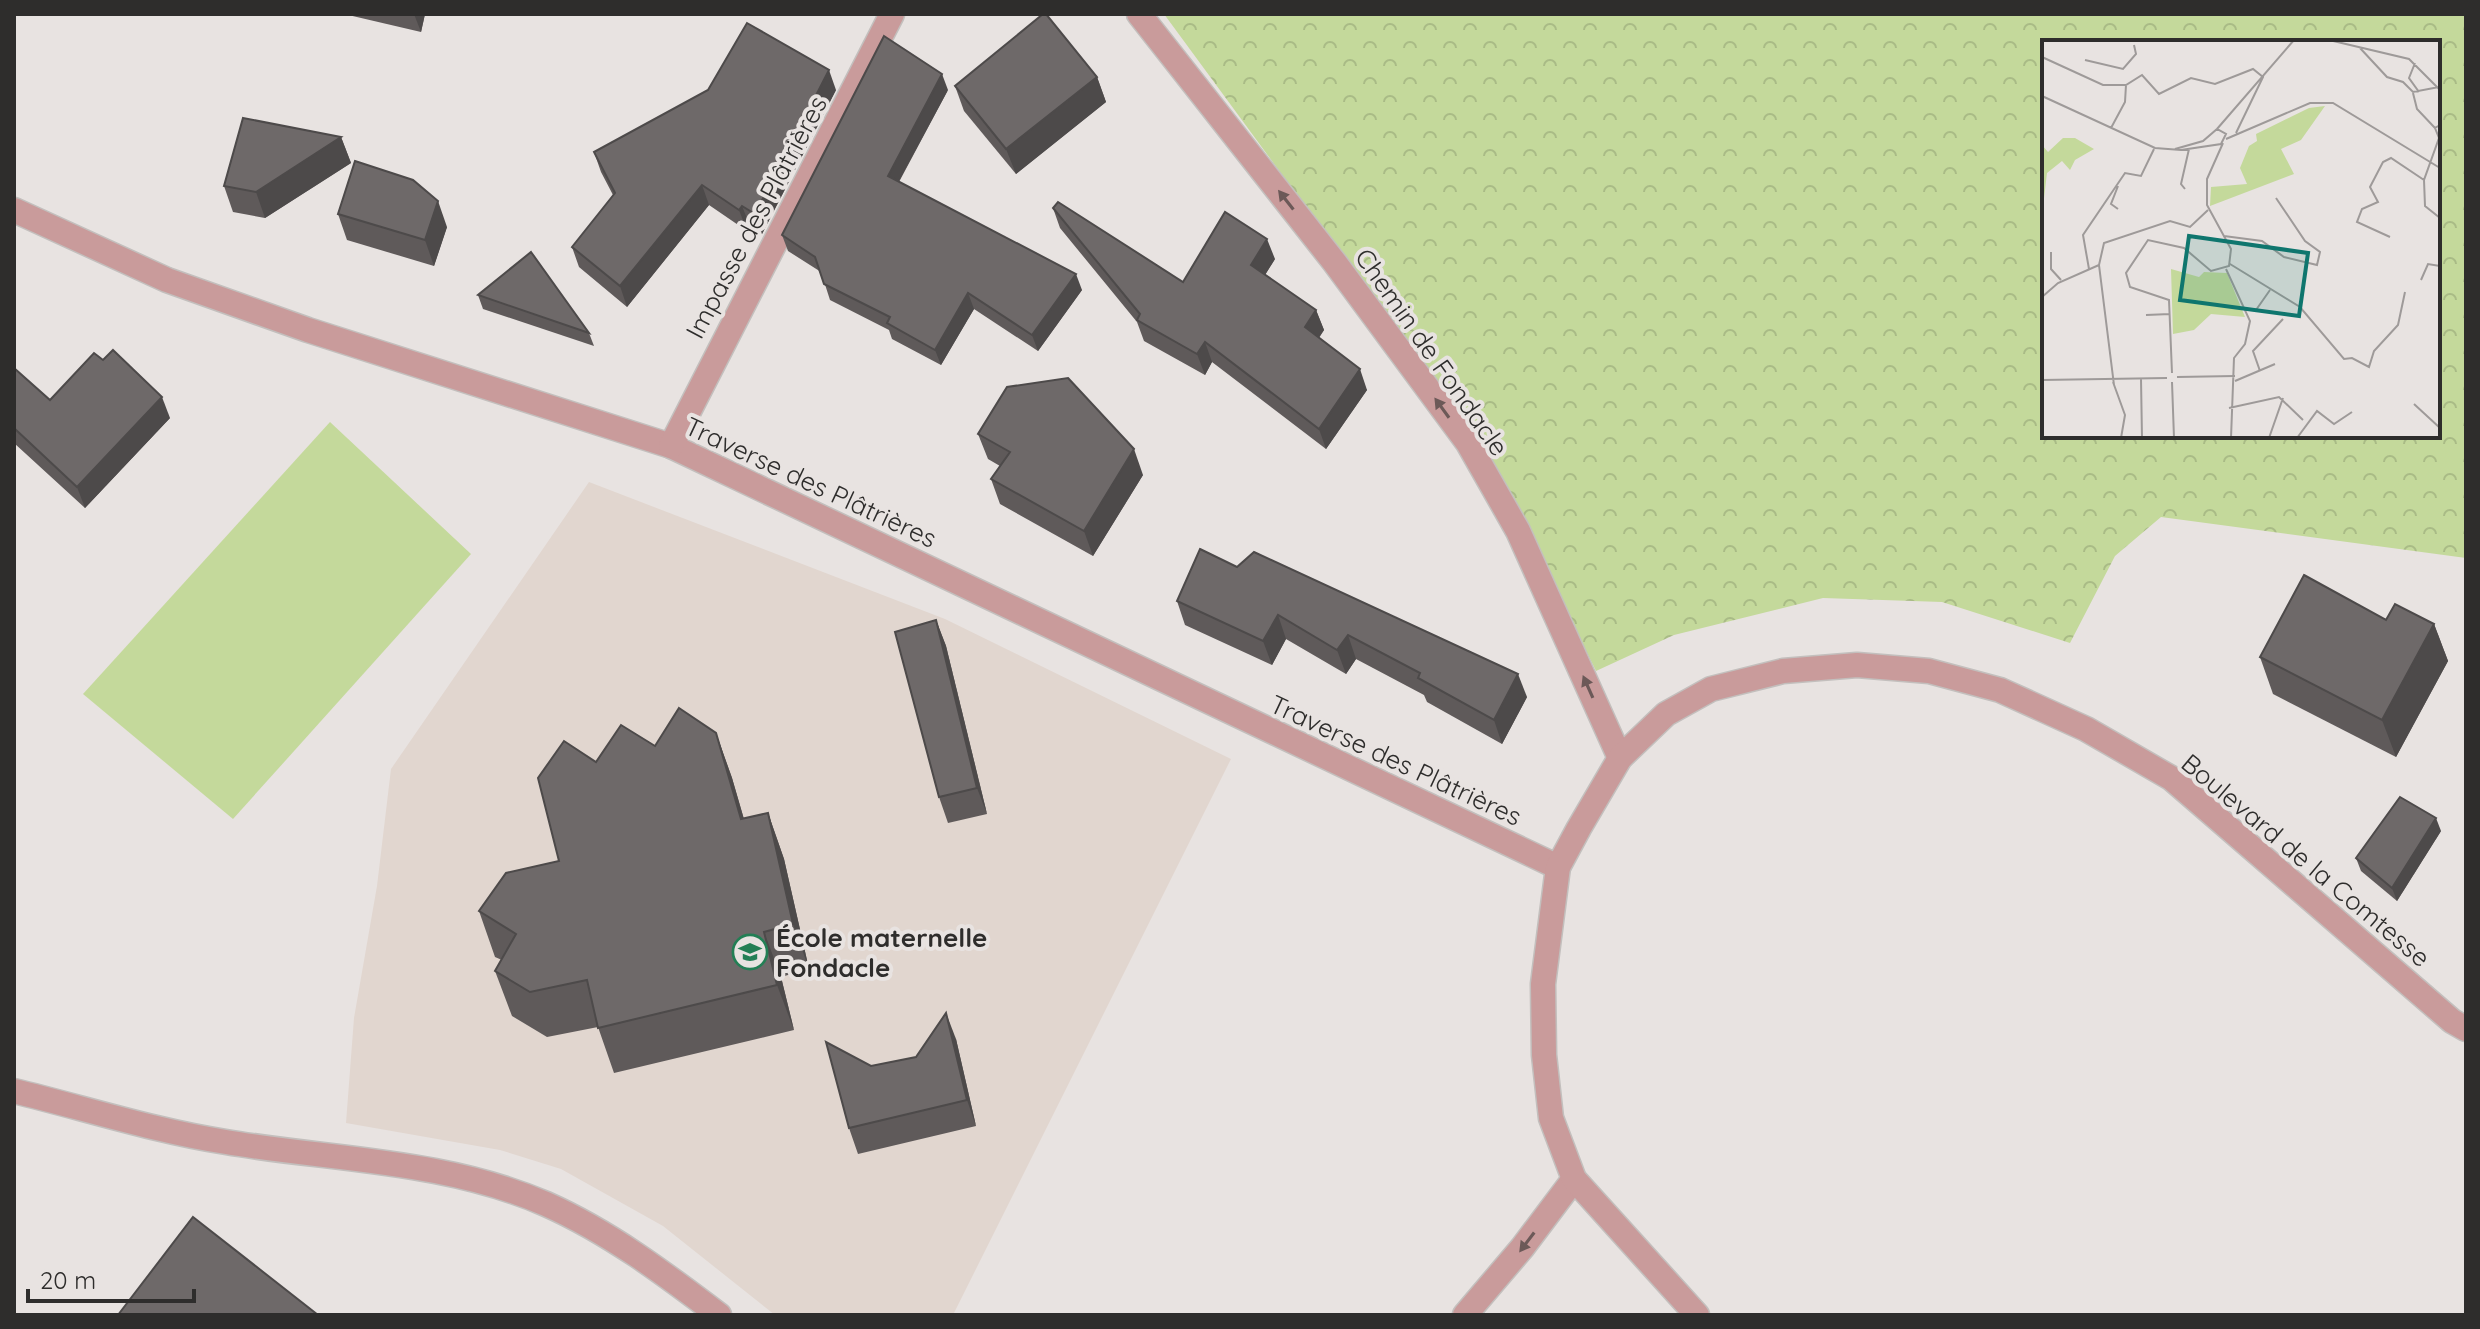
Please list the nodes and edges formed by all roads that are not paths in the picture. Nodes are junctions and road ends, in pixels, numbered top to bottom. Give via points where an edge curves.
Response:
1 (892, 14) edge
2 (1139, 14) edge
3 (14, 210) edge
4 (671, 446) junction
5 (1620, 758) junction
6 (1558, 867) junction
7 (2466, 1029) edge
8 (14, 1091) edge
9 (1574, 1179) junction
10 (719, 1315) edge
11 (1465, 1315) edge
12 (1697, 1315) edge

1 - 4 street, Impasse des Plâtrières
5 -> 2 street, Chemin de Fondacle via 1518,531 1468,443 1335,263
3 - 4 street, Traverse des Plâtrières via 167,280
4 - 6 street, Traverse des Plâtrières
5 - 6 street, Boulevard de la Comtesse
5 - 7 street, Boulevard de la Comtesse via 1666,714 1711,689 1783,671 1857,665 1929,671 2000,690 2086,729 2171,778
6 - 9 street, Boulevard de la Comtesse via 1543,984 1544,1055 1551,1118
8 - 10 street via 224,1142 468,1177 546,1204 606,1235
9 -> 11 street
9 - 12 street, Boulevard de la Comtesse

